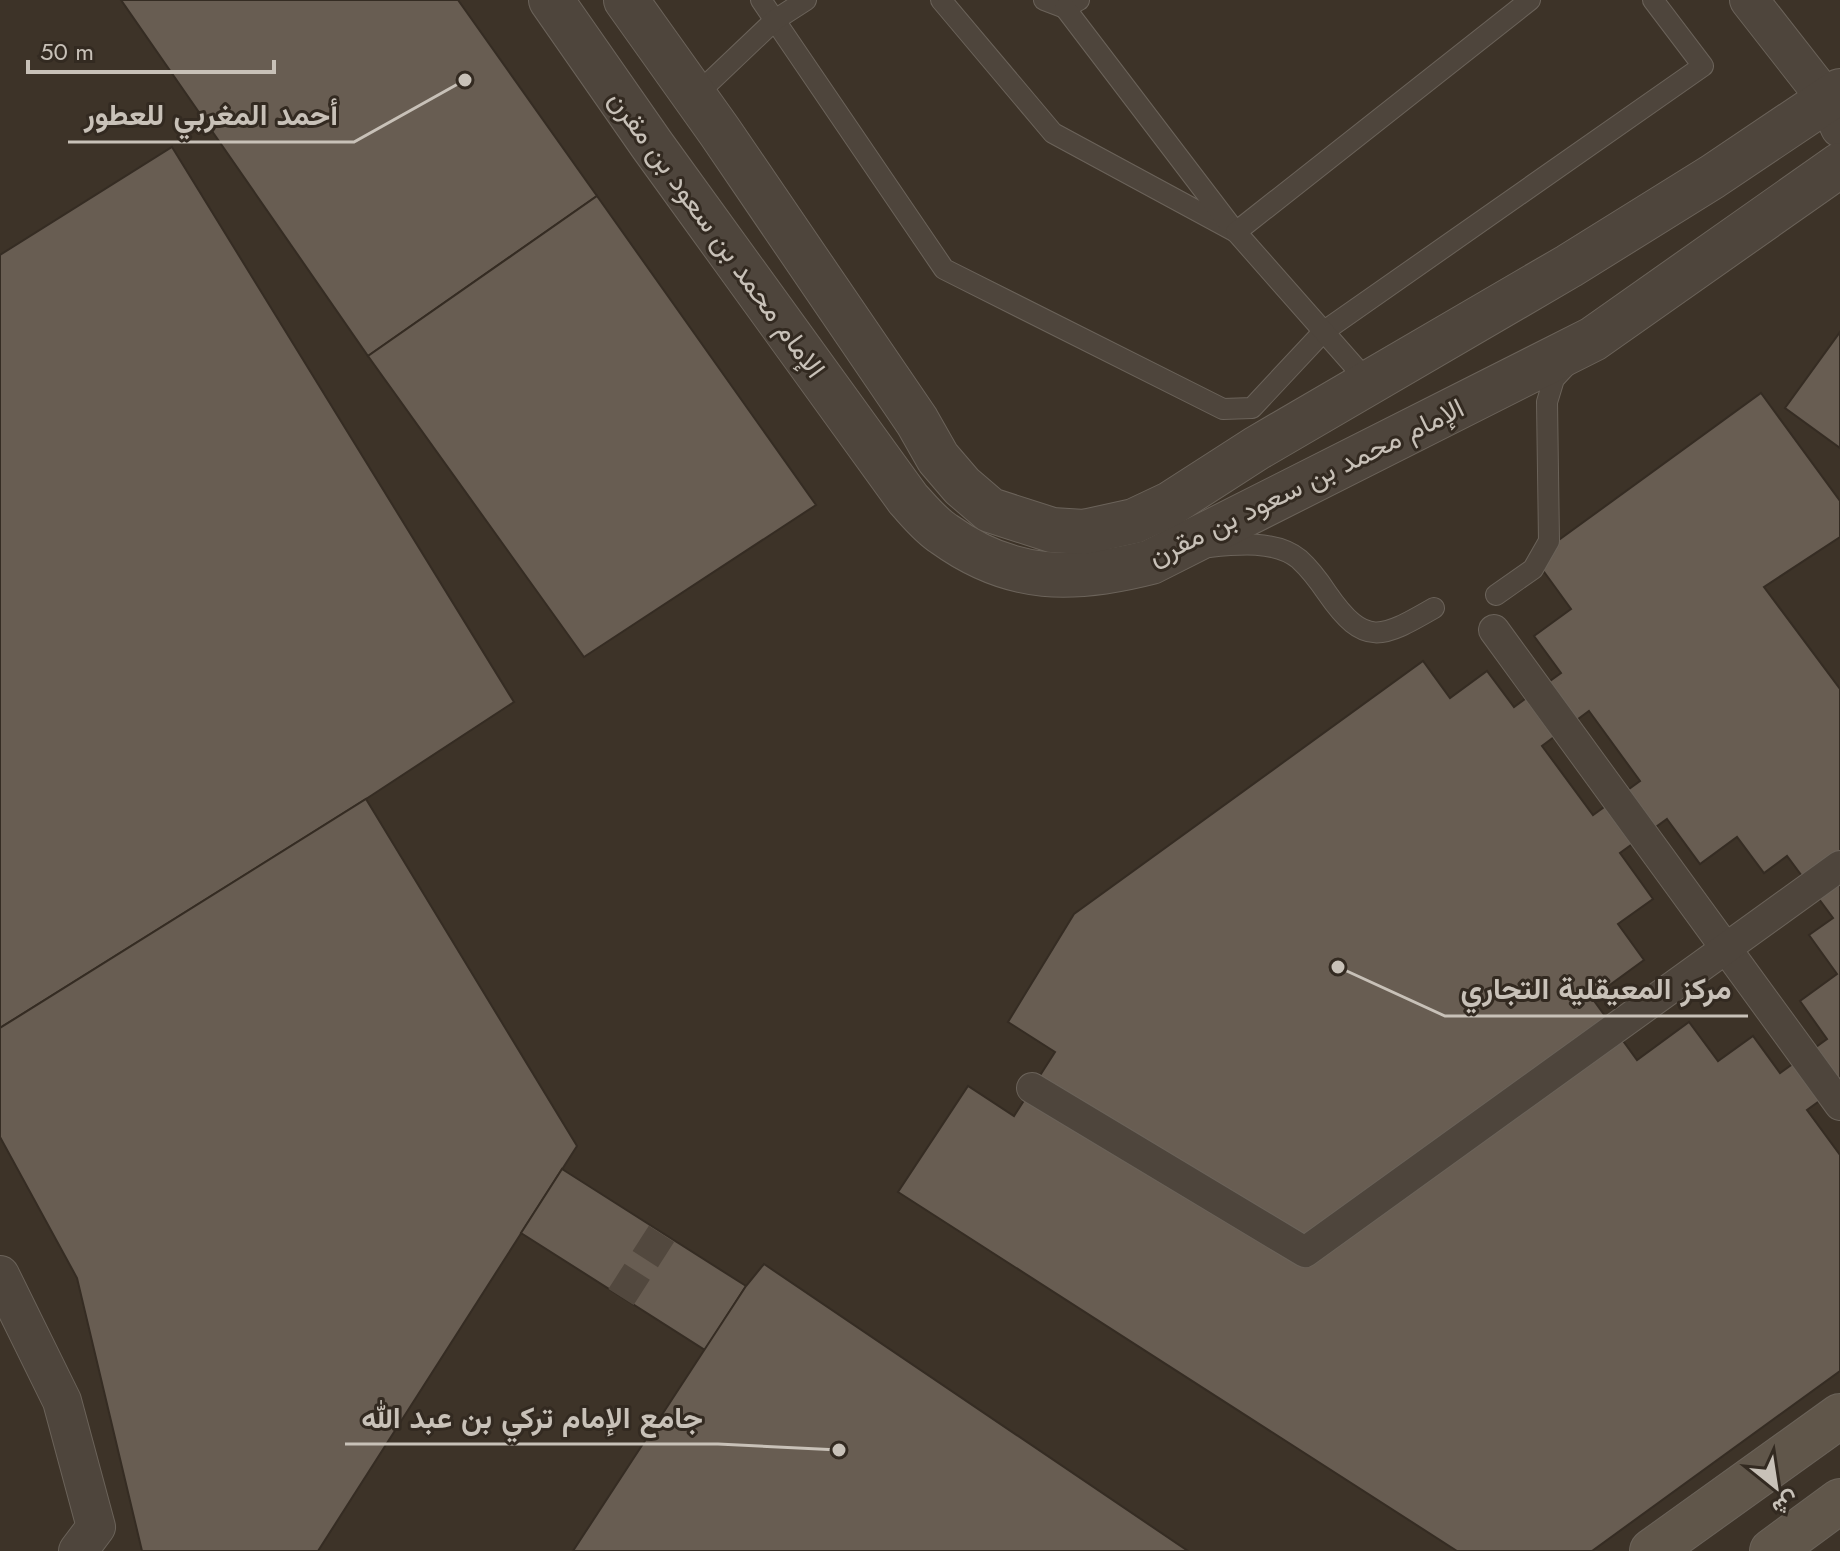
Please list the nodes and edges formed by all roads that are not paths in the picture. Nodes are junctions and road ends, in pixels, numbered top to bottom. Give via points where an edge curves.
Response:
1 (551, 0) edge
2 (626, 0) edge
3 (761, 0) edge
4 (806, 0) edge
5 (941, 0) edge
6 (1044, 0) edge
7 (1530, 0) edge
8 (1653, 0) edge
9 (1749, 0) edge
10 (1072, 4) edge
11 (775, 20) junction
12 (695, 96) junction
13 (1836, 107) edge
14 (1840, 165) edge
15 (1236, 232) junction
16 (1323, 332) junction
17 (1593, 339) junction
18 (1370, 384) junction
19 (1151, 562) junction
20 (1496, 595) dead end
21 (1434, 608) dead end
22 (1494, 630) dead end
23 (1840, 866) edge
24 (1726, 949) junction
25 (1032, 1088) dead end
26 (1840, 1105) edge
27 (0, 1275) edge
28 (1840, 1416) edge
29 (1840, 1501) edge
30 (78, 1551) edge
31 (1652, 1551) edge
32 (1772, 1551) edge

1 - 19 street, الإمام محمد بن سعود بن مقرن via 908,499 942,533 988,559 1066,577
2 - 12 street, الإمام محمد بن سعود بن مقرن
3 - 11 lane
4 - 11 lane
5 - 15 lane via 1053,133
6 - 10 lane
7 - 15 lane
8 - 16 lane via 1703,66
9 - 13 street
10 - 15 lane
11 - 12 lane
11 - 16 lane via 944,269 1223,409 1252,408
12 - 18 street, الإمام محمد بن سعود بن مقرن via 938,458 990,510 1052,530 1084,532 1134,521
13 - 18 street, الإمام محمد بن سعود بن مقرن
14 - 17 street, الإمام محمد بن سعود بن مقرن
15 - 16 lane
16 - 18 lane
17 - 19 street, الإمام محمد بن سعود بن مقرن
17 - 20 lane via 1554,379 1547,402 1549,541 1533,569
19 - 21 lane via 1206,548 1270,546 1297,557 1348,622 1367,633 1386,632
22 - 24 street
23 - 24 street
24 - 25 street via 1305,1252
24 - 26 street
27 - 30 street via 62,1401 96,1527
28 - 31 main road
29 - 32 main road

